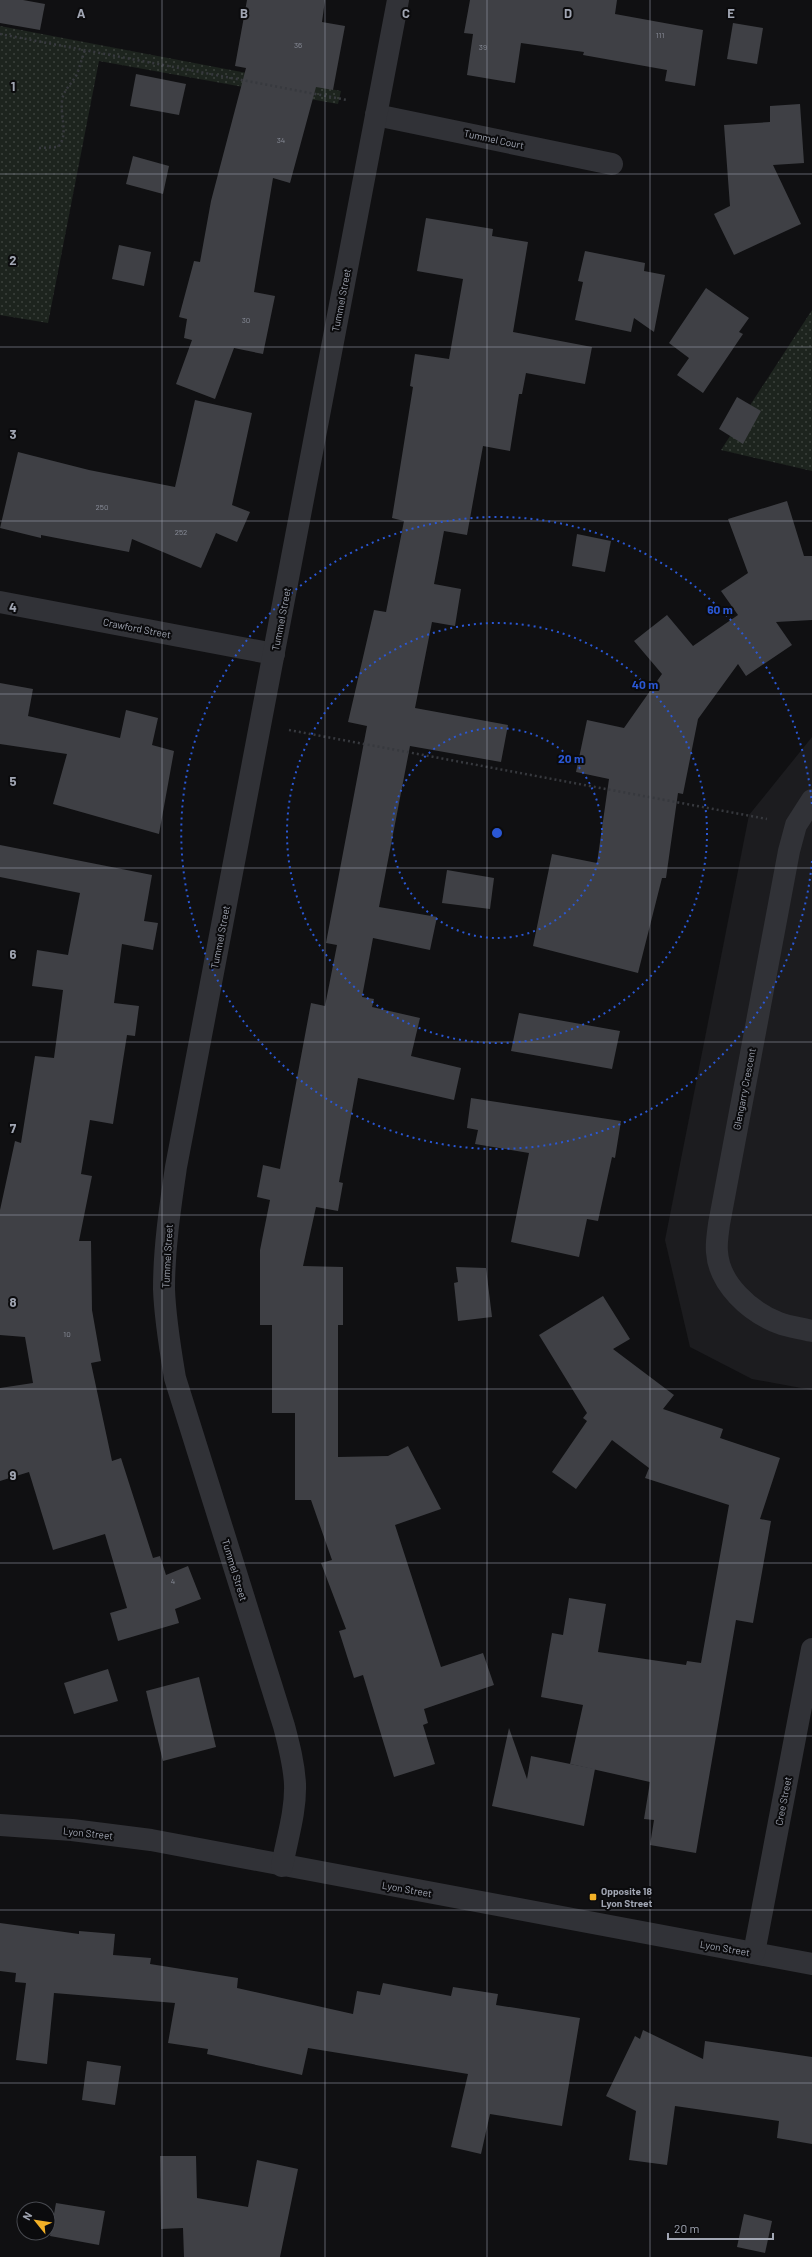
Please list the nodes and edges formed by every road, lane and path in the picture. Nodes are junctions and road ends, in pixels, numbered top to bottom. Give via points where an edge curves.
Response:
1 (398, 0) edge
2 (0, 34) edge
3 (85, 50) junction
4 (347, 100) dead end
5 (376, 116) junction
6 (39, 148) dead end
7 (612, 164) dead end
8 (0, 602) edge
9 (274, 654) junction
10 (260, 725) junction
11 (812, 800) edge
12 (796, 825) junction
13 (812, 1331) edge
14 (812, 1649) edge
15 (0, 1825) edge
16 (282, 1866) junction
17 (754, 1953) junction
18 (812, 1964) edge

1 - 5 street, Tummel Street
2 - 3 path
3 - 4 path
3 - 6 path via 76,75 64,92 62,143 58,147
5 - 7 street, Tummel Court
5 - 9 street, Tummel Street
8 - 9 street, Crawford Street
9 - 10 street, Tummel Street
10 - 12 path
10 - 16 street, Tummel Street via 176,1167 165,1250 164,1290 175,1378 292,1756 295,1784 292,1818
11 - 12 street, Glengarry Crescent
12 - 13 street, Glengarry Crescent via 718,1224 717,1252 725,1277 739,1297 758,1314 780,1324
14 - 17 street, Cree Street
15 - 16 street, Lyon Street via 72,1830 151,1840
16 - 17 street, Lyon Street
17 - 18 street, Lyon Street

